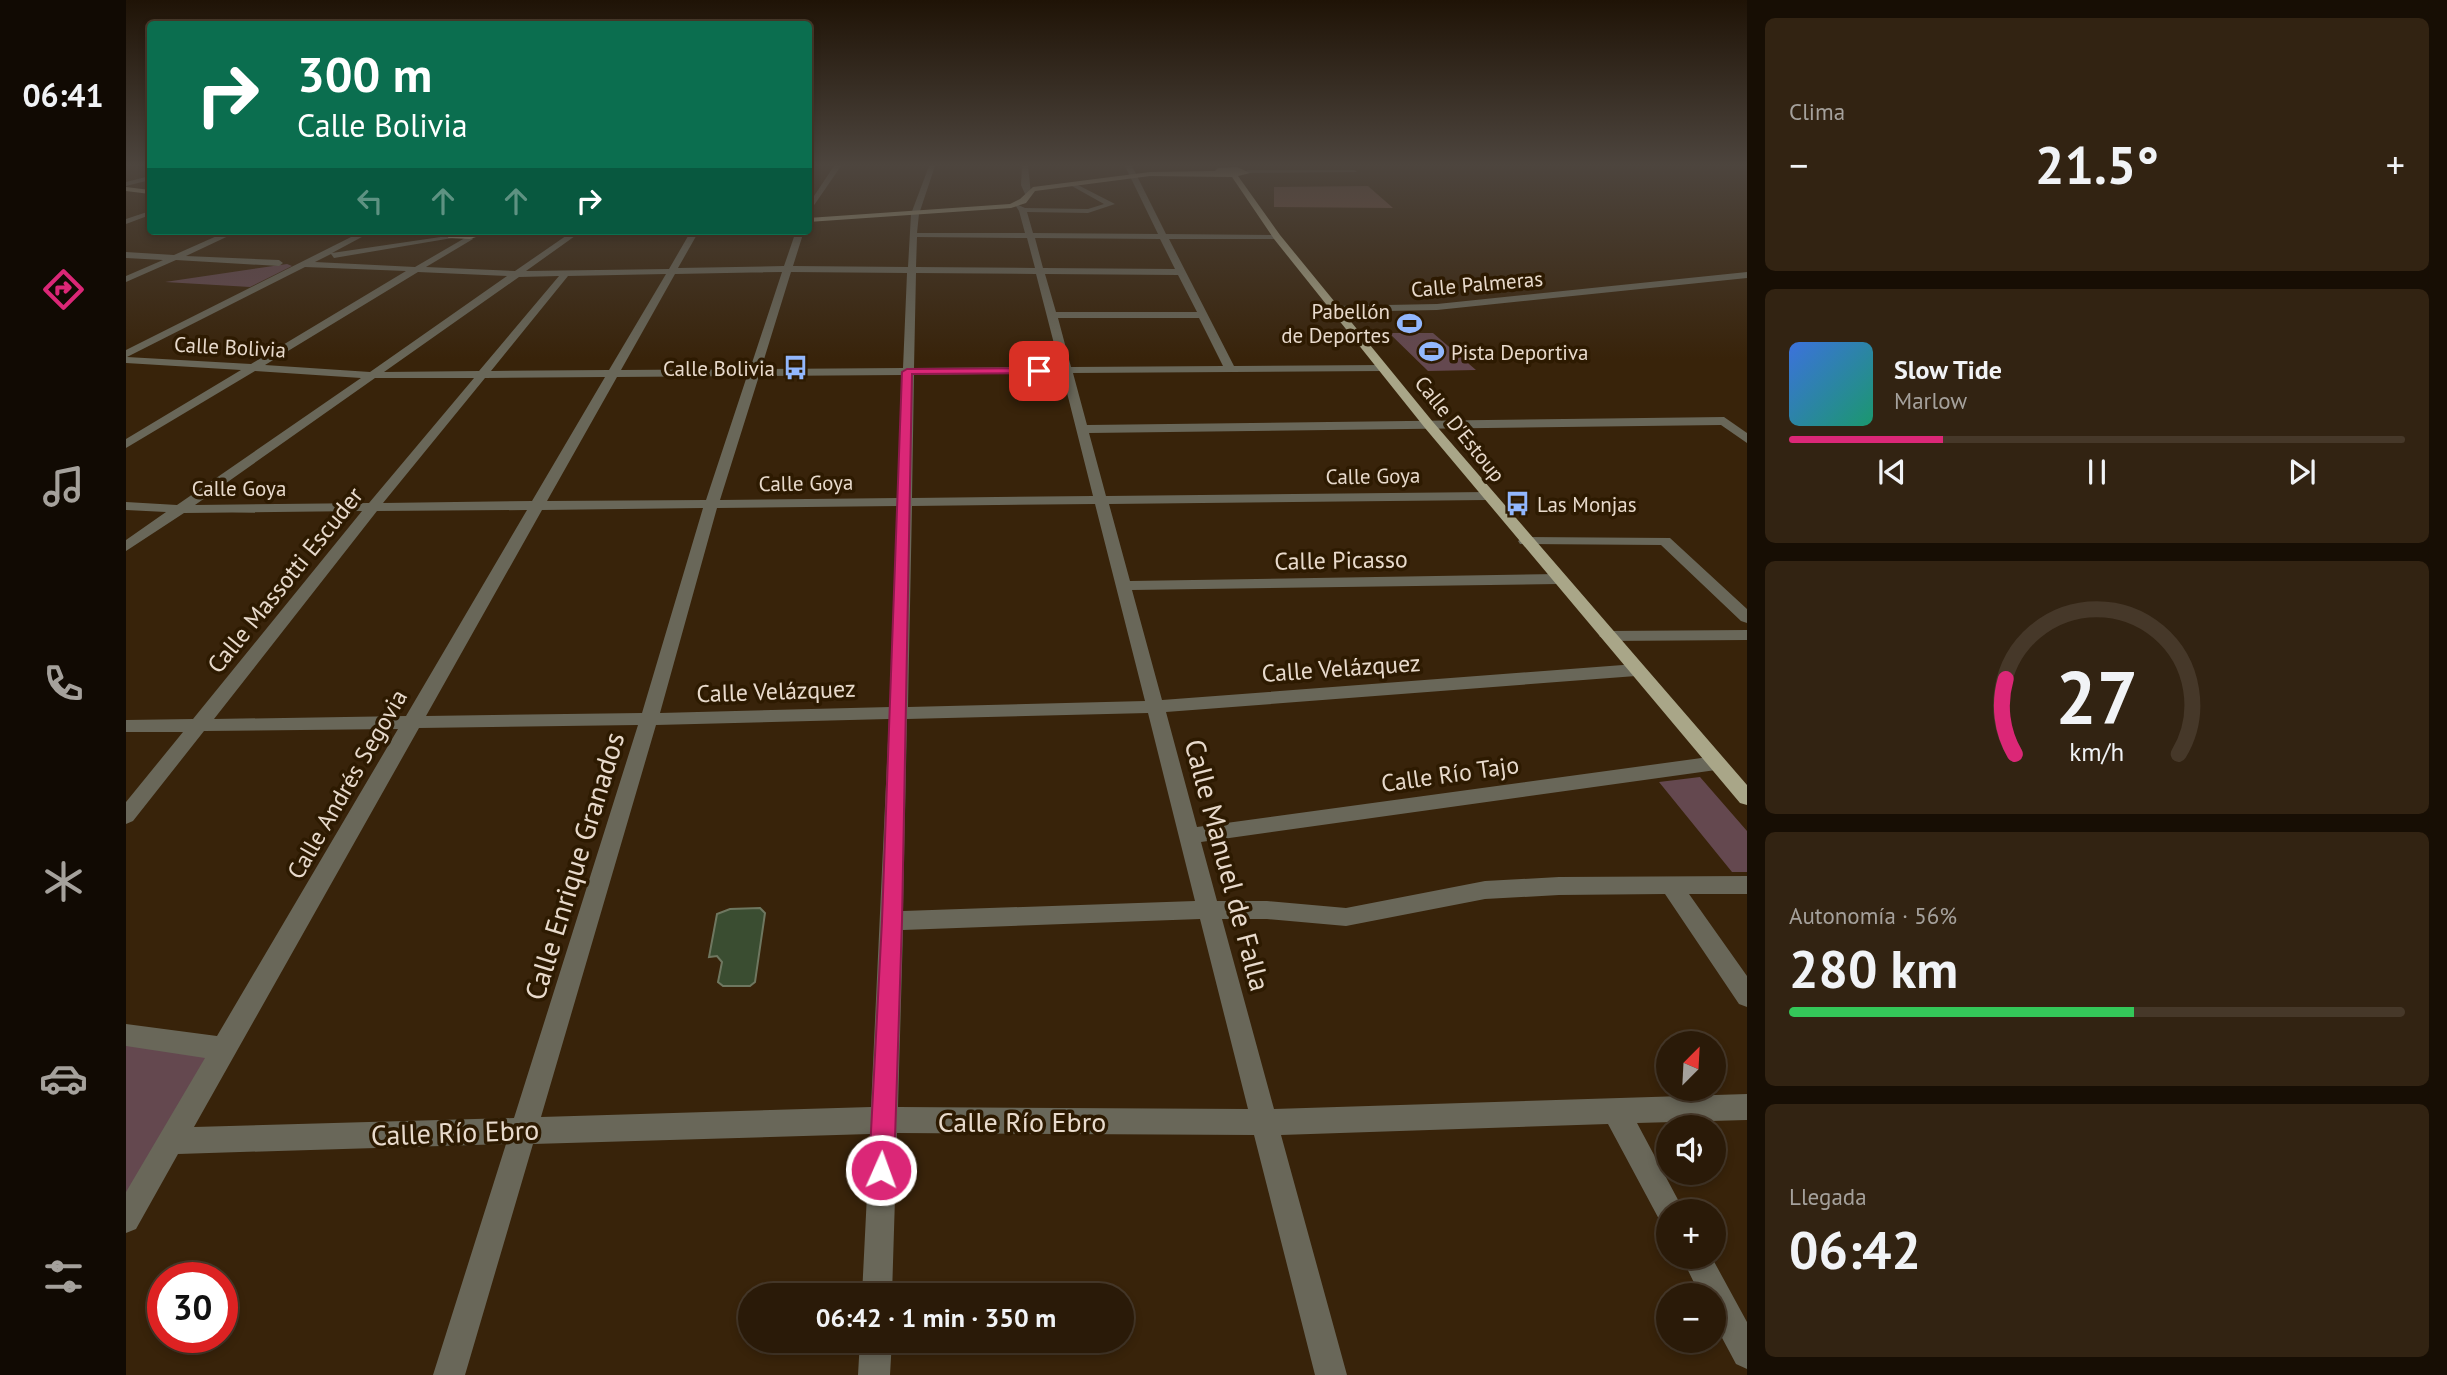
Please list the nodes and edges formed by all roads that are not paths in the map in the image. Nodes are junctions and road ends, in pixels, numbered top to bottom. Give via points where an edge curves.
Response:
1 (914, 230) edge
2 (1029, 230) edge
3 (1161, 230) edge
4 (1272, 230) edge
5 (226, 235) edge
6 (361, 235) edge
7 (448, 235) edge
8 (459, 235) edge
9 (476, 235) edge
10 (572, 235) edge
11 (693, 235) edge
12 (799, 235) edge
13 (914, 235) junction
14 (1031, 235) junction
15 (1164, 236) junction
16 (470, 237) junction
17 (1277, 237) junction
18 (126, 255) edge
19 (175, 257) junction
20 (317, 257) junction
21 (279, 262) dead end
22 (303, 264) junction
23 (789, 269) junction
24 (671, 270) junction
25 (913, 270) junction
26 (417, 271) junction
27 (1040, 271) junction
28 (1181, 272) junction
29 (516, 274) junction
30 (565, 274) junction
31 (1747, 275) edge
32 (126, 279) edge
33 (1335, 309) junction
34 (1052, 315) junction
35 (1202, 316) junction
36 (126, 354) edge
37 (126, 360) edge
38 (252, 368) junction
39 (1382, 368) junction
40 (1230, 369) junction
41 (1066, 371) junction
42 (907, 372) junction
43 (611, 373) junction
44 (753, 373) junction
45 (372, 375) junction
46 (481, 375) junction
47 (1429, 425) junction
48 (1082, 429) junction
49 (1747, 439) edge
50 (126, 444) edge
51 (1487, 496) junction
52 (1102, 500) junction
53 (904, 503) junction
54 (711, 505) junction
55 (126, 506) edge
56 (534, 507) junction
57 (372, 508) junction
58 (180, 509) junction
59 (1525, 541) junction
60 (126, 547) edge
61 (1558, 579) junction
62 (1124, 586) junction
63 (1747, 618) edge
64 (1747, 635) edge
65 (1607, 636) junction
66 (1636, 670) junction
67 (1155, 708) junction
68 (897, 712) junction
69 (649, 719) junction
70 (415, 720) junction
71 (198, 725) junction
72 (126, 726) edge
73 (1716, 762) junction
74 (1747, 798) edge
75 (126, 816) edge
76 (1190, 836) junction
77 (1670, 884) junction
78 (1747, 885) edge
79 (1209, 910) junction
80 (892, 921) junction
81 (1747, 996) edge
82 (126, 1035) edge
83 (223, 1049) junction
84 (1747, 1107) edge
85 (1615, 1110) junction
86 (883, 1120) junction
87 (1264, 1122) junction
88 (525, 1129) junction
89 (170, 1141) junction
90 (1663, 1199) edge
91 (126, 1219) edge
92 (1702, 1269) edge
93 (877, 1283) edge
94 (875, 1353) edge
95 (1747, 1353) edge
96 (449, 1375) edge
97 (874, 1375) edge
98 (1331, 1375) edge

1 - 13 street
2 - 14 street, Calle Manuel de Falla
3 - 15 street
4 - 17 main road, Calle D'Estoup
5 - 19 street
6 - 20 street
7 - 20 street
8 - 16 main road
9 - 16 main road
10 - 29 street
11 - 24 street, Calle Andrés Segovia
12 - 23 street, Calle Enrique Granados
13 - 14 street
13 - 25 street
14 - 15 street
14 - 27 street, Calle Manuel de Falla
15 - 17 street
15 - 28 street
16 - 26 street
17 - 33 main road, Calle D'Estoup
18 - 19 street
19 - 21 street
19 - 32 street
20 - 22 street
22 - 26 street
22 - 36 street
23 - 24 street
23 - 25 street
23 - 44 street, Calle Enrique Granados
24 - 30 street
24 - 43 street, Calle Andrés Segovia
25 - 27 street
25 - 42 street
26 - 29 street
26 - 38 street
27 - 28 street
27 - 34 street, Calle Manuel de Falla
28 - 35 street
29 - 30 street
29 - 45 street
30 - 46 street, Calle Massotti Escuder
31 - 33 street, Calle Palmeras via 1437,307
33 - 39 main road, Calle D'Estoup
34 - 35 street
34 - 41 street, Calle Manuel de Falla
35 - 40 street
37 - 38 street, Calle Bolivia
38 - 45 street, Calle Bolivia
38 - 50 street
39 - 40 street, Calle Bolivia
39 - 47 main road, Calle D'Estoup
40 - 41 street, Calle Bolivia
41 - 42 street, Calle Bolivia
41 - 48 street, Calle Manuel de Falla
42 - 44 street, Calle Bolivia
42 - 53 street
43 - 44 street, Calle Bolivia
43 - 46 street, Calle Bolivia
43 - 56 street, Calle Andrés Segovia
44 - 54 street, Calle Enrique Granados
45 - 46 street, Calle Bolivia
45 - 58 street
46 - 57 street, Calle Massotti Escuder
47 - 48 street
47 - 49 street via 1724,421
47 - 51 main road, Calle D'Estoup
48 - 52 street, Calle Manuel de Falla
51 - 52 street, Calle Goya
51 - 59 main road, Calle D'Estoup
52 - 53 street, Calle Goya
52 - 62 street, Calle Manuel de Falla
53 - 54 street, Calle Goya
53 - 68 street
54 - 56 street, Calle Goya
54 - 69 street, Calle Enrique Granados
55 - 58 street, Calle Goya
56 - 57 street, Calle Goya
56 - 70 street, Calle Andrés Segovia
57 - 58 street, Calle Goya
57 - 71 street, Calle Massotti Escuder
58 - 60 street
59 - 61 main road, Calle D'Estoup
59 - 63 street via 1665,541
61 - 62 street, Calle Picasso
61 - 65 main road, Calle D'Estoup
62 - 67 street, Calle Manuel de Falla
64 - 65 street
65 - 66 main road, Calle D'Estoup
66 - 67 street, Calle Velázquez
66 - 73 main road, Calle D'Estoup
67 - 68 street, Calle Velázquez
67 - 76 street, Calle Manuel de Falla
68 - 69 street, Calle Velázquez
68 - 80 street
69 - 70 street, Calle Velázquez
69 - 88 street, Calle Enrique Granados
70 - 71 street, Calle Velázquez
70 - 83 street, Calle Andrés Segovia
71 - 72 street, Calle Velázquez
71 - 75 street, Calle Massotti Escuder
73 - 74 main road, Calle D'Estoup
73 - 76 street, Calle Río Tajo
76 - 79 street, Calle Manuel de Falla
77 - 78 street
77 - 79 street via 1485,890 1346,916
77 - 81 street
79 - 80 street
79 - 87 street, Calle Manuel de Falla
80 - 86 street
82 - 83 street
83 - 89 street, Calle Andrés Segovia
84 - 85 street, Calle Río Ebro
85 - 87 street, Calle Río Ebro
85 - 90 street
86 - 87 street, Calle Río Ebro
86 - 88 street, Calle Río Ebro
86 - 93 street
87 - 98 street, Calle Manuel de Falla
88 - 89 street, Calle Río Ebro
88 - 96 street, Calle Enrique Granados
89 - 91 street, Calle Andrés Segovia
92 - 95 street
94 - 97 street

